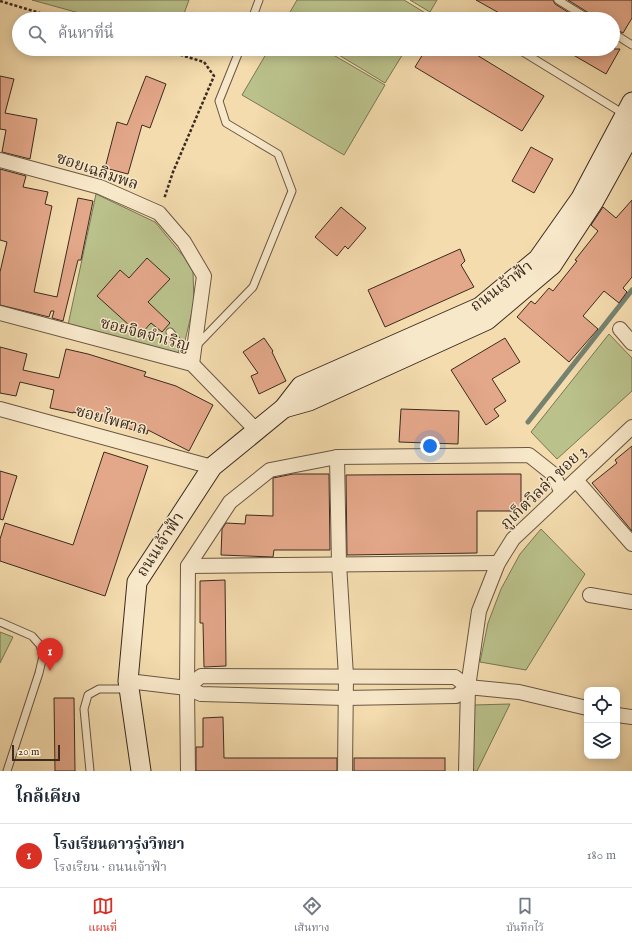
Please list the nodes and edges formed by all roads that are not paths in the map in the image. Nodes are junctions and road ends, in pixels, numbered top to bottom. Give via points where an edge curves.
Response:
1 (259, 0) edge
2 (558, 0) edge
3 (255, 12) edge
4 (578, 12) edge
5 (620, 37) edge
6 (632, 45) edge
7 (237, 56) edge
8 (531, 56) edge
9 (628, 108) edge
10 (632, 132) edge
11 (0, 160) edge
12 (0, 313) edge
13 (620, 330) dead end
14 (170, 332) dead end
15 (632, 343) edge
16 (194, 347) junction
17 (188, 363) junction
18 (305, 394) junction
19 (0, 409) edge
20 (632, 427) edge
21 (257, 431) junction
22 (337, 457) junction
23 (212, 467) junction
24 (576, 480) junction
25 (562, 493) junction
26 (632, 544) edge
27 (498, 563) junction
28 (339, 564) junction
29 (188, 566) junction
30 (590, 595) dead end
31 (632, 602) edge
32 (0, 622) edge
33 (346, 676) junction
34 (128, 685) junction
35 (468, 687) junction
36 (186, 688) junction
37 (345, 698) junction
38 (584, 707) edge
39 (620, 715) edge
40 (632, 717) edge
41 (7, 771) edge
42 (90, 771) edge
43 (141, 771) edge
44 (188, 771) edge
45 (345, 771) edge
46 (466, 771) edge

1 - 3 lane
2 - 4 lane
5 - 6 lane
7 - 16 lane via 220,101 226,123 278,154 292,191 253,287
8 - 9 lane
9 - 18 main road, ถนนเจ้าฟ้า via 581,198 538,259 480,307
10 - 18 main road, ถนนเจ้าฟ้า via 594,201 552,265 487,320
11 - 16 street, ซอยเฉลิมพล via 100,187 159,213 184,242 204,276
12 - 17 street, ซอยจิตจำเริญ
13 - 15 street
14 - 17 lane via 183,349
16 - 17 street, ซอยเฉลิมพล
17 - 21 street, ซอยจิตจำเริญ
18 - 21 main road, ถนนเจ้าฟ้า
19 - 23 street, ซอยไพศาล
20 - 24 street, ภูเก็ตวิลล่า ซอย 3
21 - 23 main road, ถนนเจ้าฟ้า
22 - 25 street via 529,455 553,474
22 - 28 street
22 - 29 street via 270,470 230,502
23 - 34 main road, ถนนเจ้าฟ้า via 137,582
24 - 25 street, ภูเก็ตวิลล่า ซอย 3
24 - 26 street
25 - 27 street, ภูเก็ตวิลล่า ซอย 3 via 513,539
27 - 28 street
27 - 35 street, ภูเก็ตวิลล่า ซอย 3 via 479,611
28 - 29 street
28 - 33 street
29 - 36 street
30 - 31 street
32 - 41 lane via 32,636 40,645 43,656
33 - 35 street via 455,677
33 - 36 street via 201,676
33 - 37 street
34 - 36 street
34 - 42 lane via 99,689 88,696 84,709
34 - 43 main road, ถนนเจ้าฟ้า
35 - 37 street via 456,696
35 - 38 street via 519,692
35 - 46 street, ภูเก็ตวิลล่า ซอย 3
36 - 37 street via 201,694
36 - 44 street
37 - 45 street
39 - 40 street

